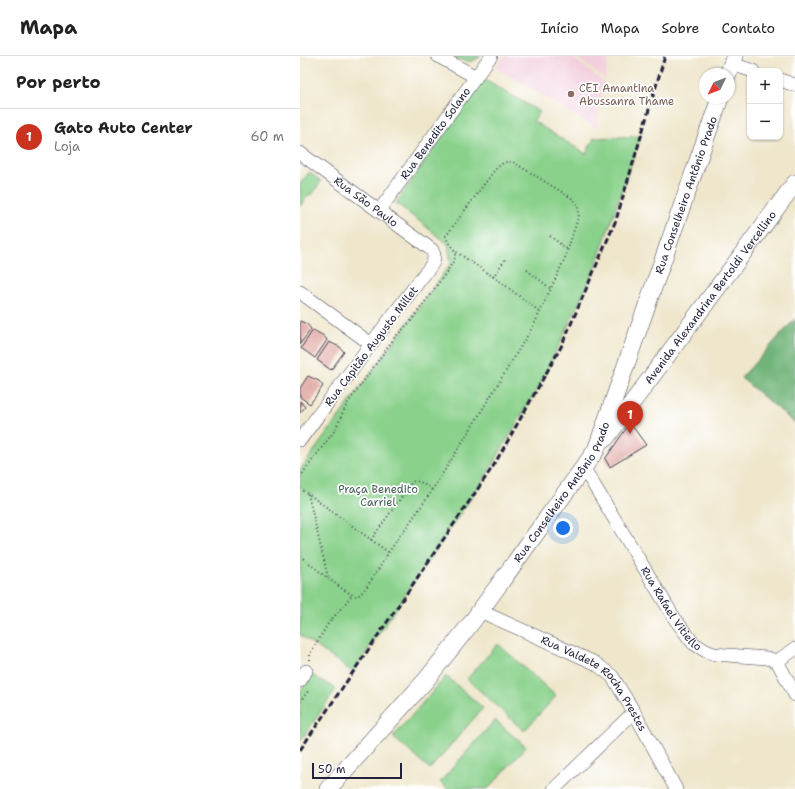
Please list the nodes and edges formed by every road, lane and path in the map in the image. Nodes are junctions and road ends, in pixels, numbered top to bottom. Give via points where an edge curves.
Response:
1 (438, 56) edge
2 (491, 56) edge
3 (732, 65) edge
4 (747, 69) edge
5 (476, 77) junction
6 (783, 81) edge
7 (795, 85) edge
8 (718, 104) edge
9 (300, 153) edge
10 (795, 183) edge
11 (379, 211) junction
12 (550, 236) dead end
13 (432, 250) joint
14 (568, 250) junction
15 (455, 251) junction
16 (506, 258) dead end
17 (527, 270) dead end
18 (493, 277) junction
19 (551, 289) junction
20 (300, 292) edge
21 (540, 312) junction
22 (371, 344) junction
23 (621, 379) junction
24 (644, 387) junction
25 (300, 440) edge
26 (596, 450) junction
27 (583, 468) junction
28 (300, 477) edge
29 (300, 488) edge
30 (432, 490) junction
31 (308, 494) junction
32 (371, 540) junction
33 (388, 552) junction
34 (300, 556) edge
35 (328, 578) junction
36 (352, 595) junction
37 (480, 611) junction
38 (795, 649) edge
39 (777, 661) junction
40 (303, 676) edge
41 (795, 695) edge
42 (634, 712) junction
43 (328, 789) edge
44 (554, 789) edge
45 (676, 789) edge

1 - 5 street
2 - 5 street, Rua Benedito Solano
3 - 4 street
5 - 11 street, Rua Benedito Solano
6 - 7 street
8 - 23 main road, Rua Conselheiro Antônio Prado
9 - 11 street, Rua São Paulo
10 - 24 main road, Avenida Alexandrina Bertoldi Vercellino
11 - 13 street, Rua São Paulo
12 - 14 path
13 - 22 street, Rua Capitão Augusto Millet via 434,258 431,265
14 - 15 path via 579,215 576,202 509,161 496,169 446,236
14 - 19 path
15 - 18 path
15 - 28 path via 455,258 450,267 347,404 335,430
16 - 18 path
17 - 19 path
18 - 21 path
19 - 21 path
20 - 22 street
21 - 30 path
22 - 25 street, Rua Capitão Augusto Millet
23 - 24 main road via 631,387
23 - 26 main road, Rua Conselheiro Antônio Prado
24 - 26 main road, Avenida Alexandrina Bertoldi Vercellino
26 - 27 main road, Rua Conselheiro Antônio Prado
27 - 37 main road, Rua Conselheiro Antônio Prado
27 - 39 street, Rua Rafael Vitiello via 675,619 693,643 714,654
29 - 31 path
30 - 32 path via 417,480 412,482
30 - 33 path
31 - 32 path
31 - 35 path
32 - 33 path
33 - 36 path via 365,589 357,596
34 - 35 path
35 - 36 path
36 - 40 path via 328,624 310,654 309,666
37 - 42 street, Rua Valdete Rocha Prestes via 595,663 612,676
37 - 43 main road, Rua Conselheiro Antônio Prado via 426,680
38 - 39 street
39 - 41 street
42 - 44 street
42 - 45 street, Rua Valdete Rocha Prestes

